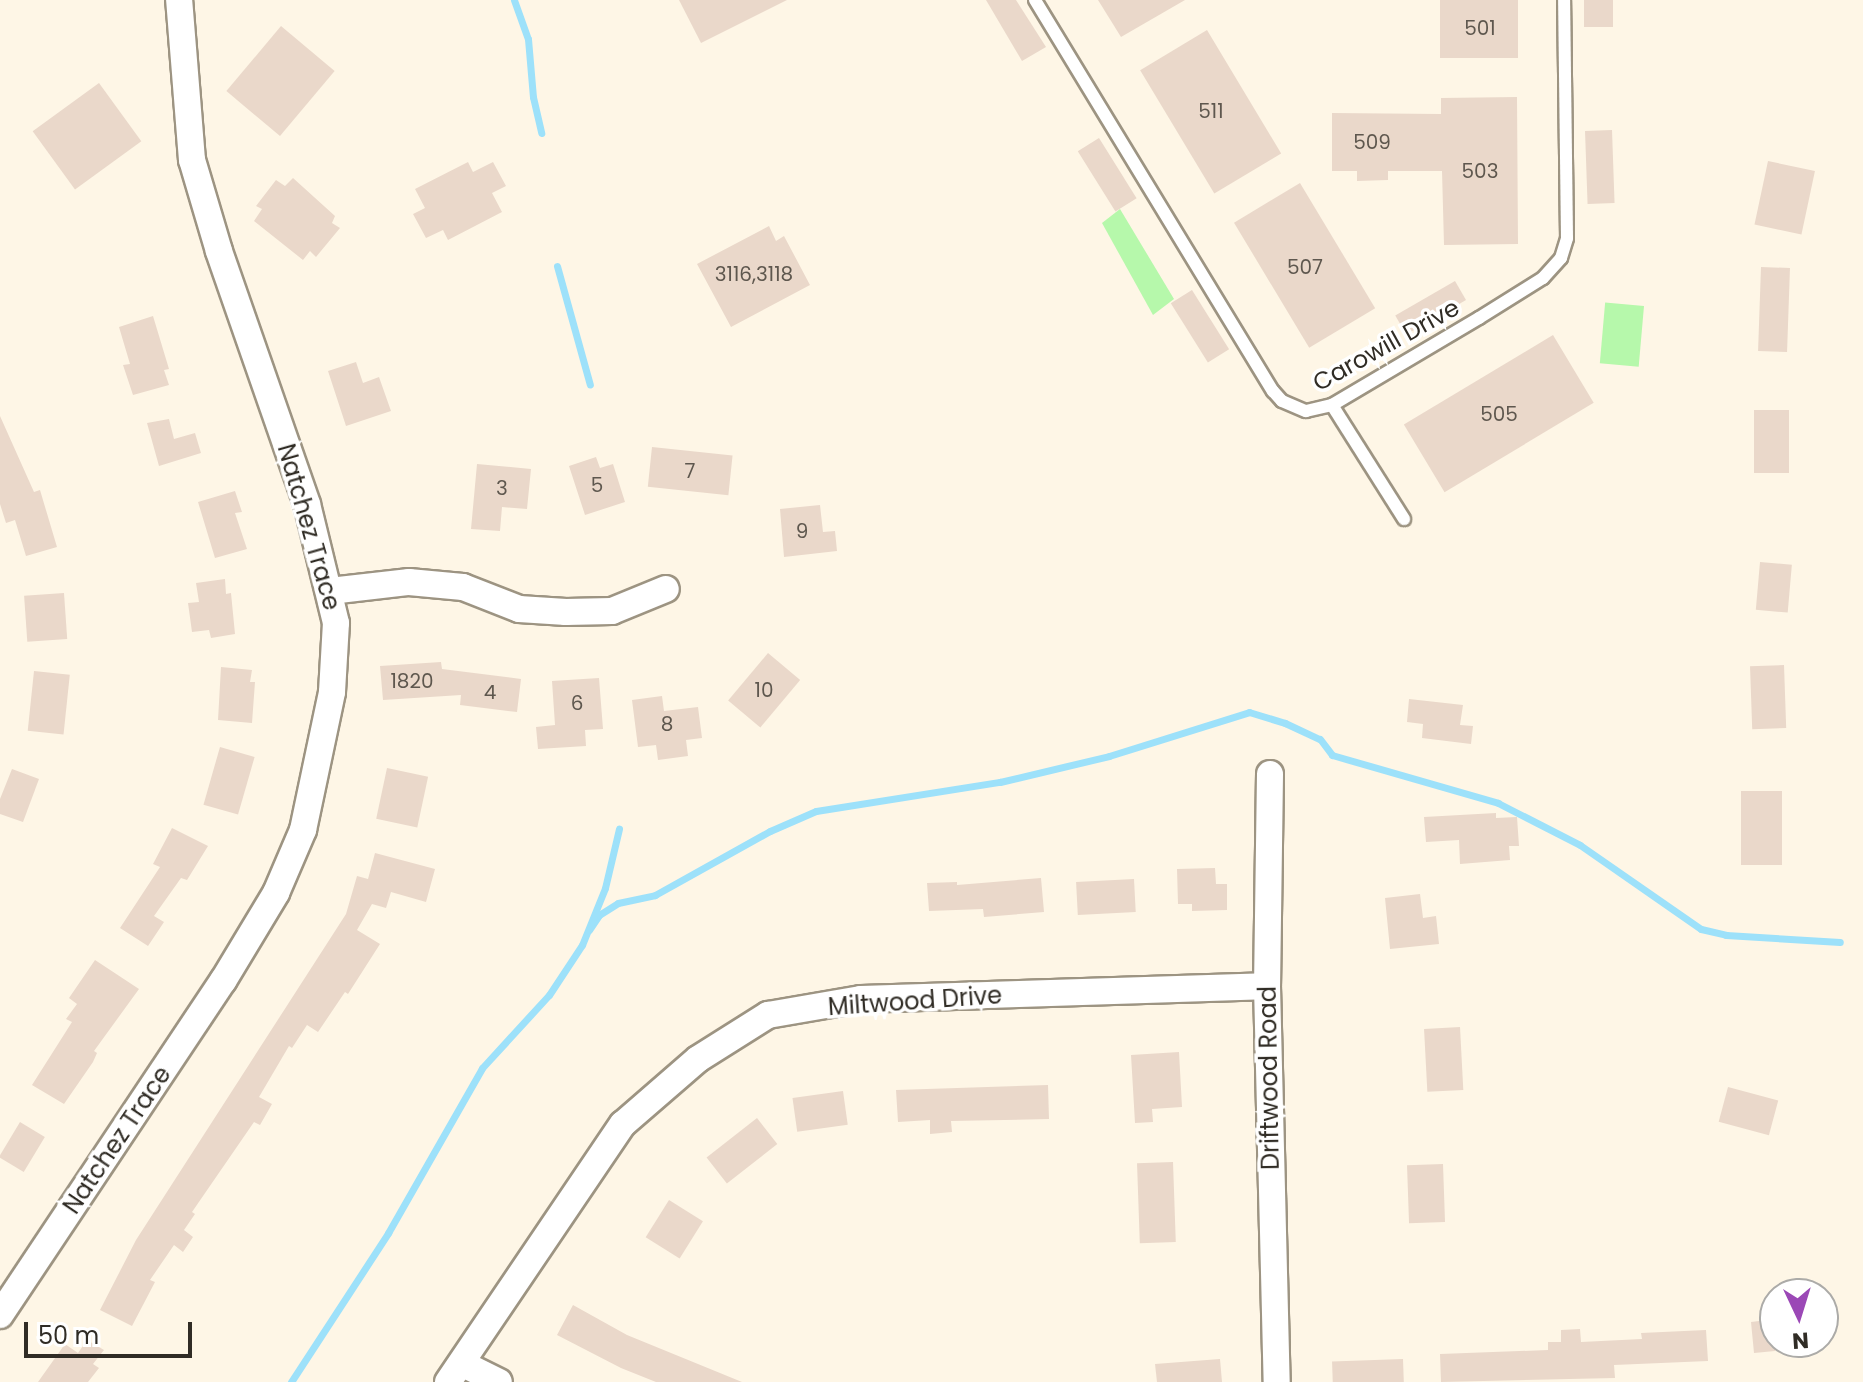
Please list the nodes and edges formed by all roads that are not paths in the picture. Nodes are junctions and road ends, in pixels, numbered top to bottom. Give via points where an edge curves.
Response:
1 (179, 0) edge
2 (1035, 0) edge
3 (1564, 0) edge
4 (1332, 405) junction
5 (1404, 519) dead end
6 (666, 589) dead end
7 (330, 591) junction
8 (1270, 774) dead end
9 (1267, 986) junction
10 (0, 1315) edge
11 (456, 1373) edge
12 (499, 1382) edge
13 (1277, 1382) edge

1 - 7 street, Natchez Trace via 192,160 307,504
2 - 4 lane, Carowill Drive via 1273,391 1306,411
3 - 4 lane, Carowill Drive via 1567,238 1561,258 1543,278
4 - 5 lane
6 - 7 street via 612,611 566,612 519,609 463,587 422,583
7 - 10 street, Natchez Trace via 336,623 332,692 303,830 276,893
8 - 9 street, Driftwood Road
9 - 11 street, Miltwood Drive via 861,999 768,1015 698,1059 623,1124
9 - 13 street, Driftwood Road
11 - 12 street

